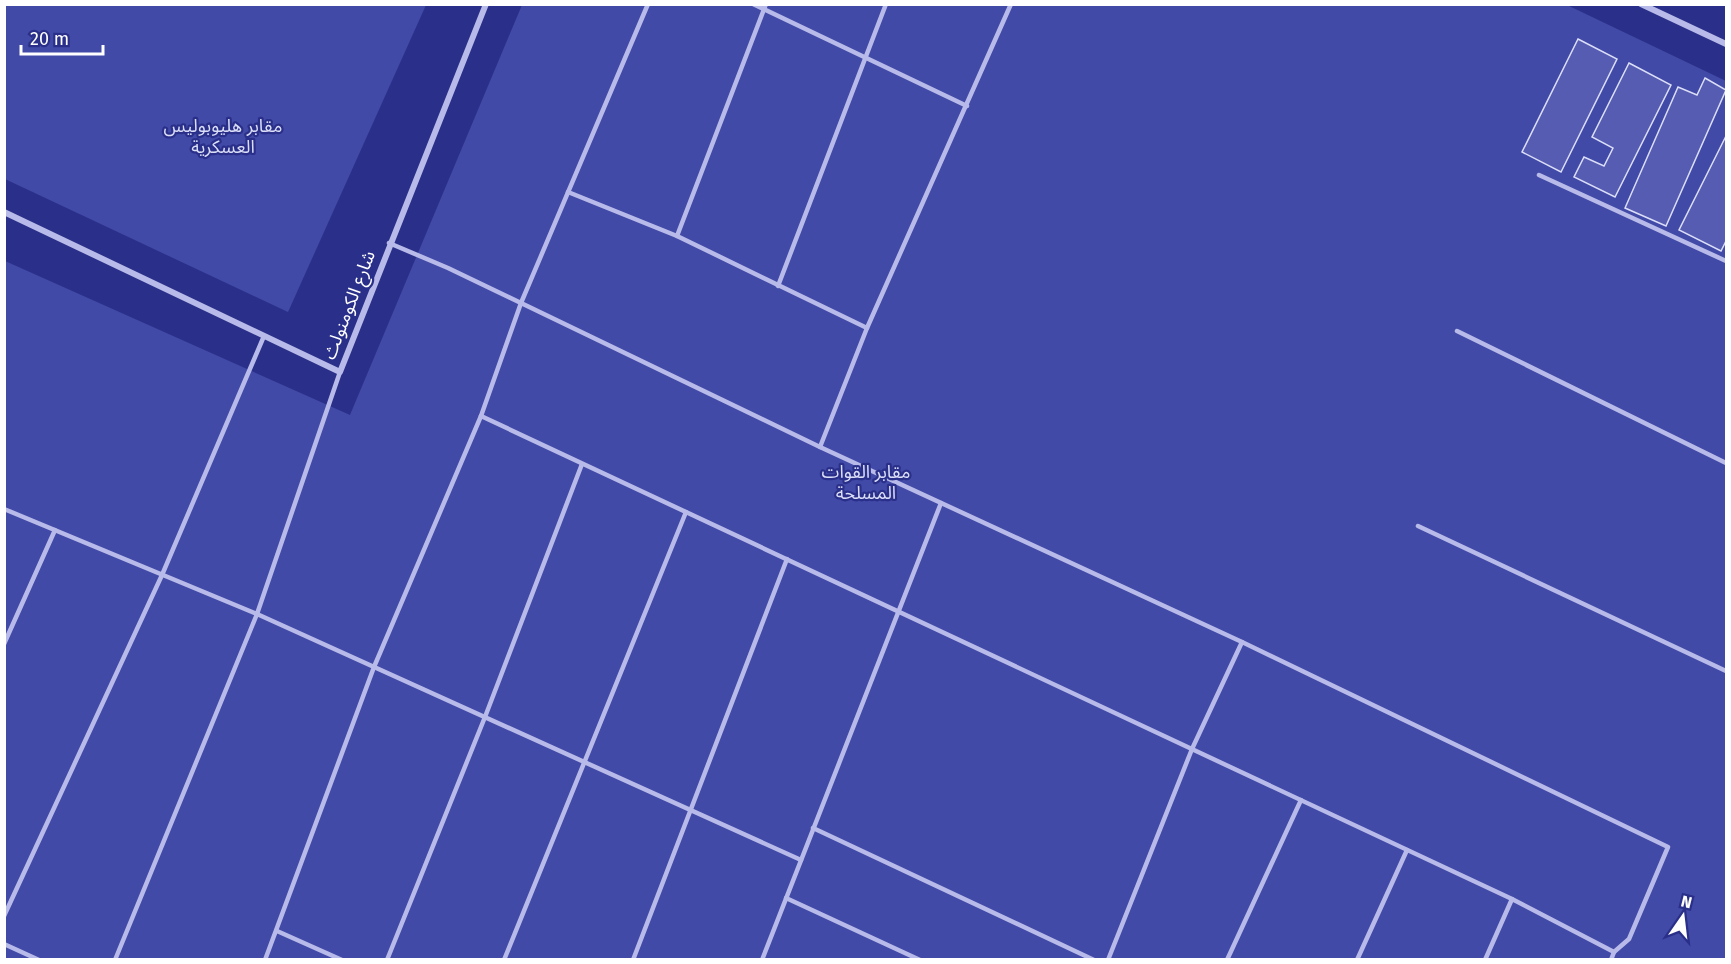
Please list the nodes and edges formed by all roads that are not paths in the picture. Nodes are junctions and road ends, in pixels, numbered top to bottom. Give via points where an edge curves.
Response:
1 (486, 4) edge
2 (648, 4) edge
3 (753, 4) edge
4 (886, 4) edge
5 (1011, 4) edge
6 (1641, 4) edge
7 (765, 7) edge
8 (1726, 44) edge
9 (865, 58) junction
10 (967, 106) junction
11 (1539, 175) dead end
12 (568, 192) junction
13 (4, 212) edge
14 (677, 236) junction
15 (390, 243) junction
16 (1726, 261) edge
17 (778, 286) junction
18 (521, 303) junction
19 (867, 328) junction
20 (1457, 331) dead end
21 (264, 335) junction
22 (340, 372) junction
23 (481, 416) junction
24 (820, 447) junction
25 (1726, 463) edge
26 (582, 464) junction
27 (941, 503) junction
28 (4, 509) edge
29 (686, 512) junction
30 (1418, 525) dead end
31 (55, 530) junction
32 (787, 559) junction
33 (162, 575) junction
34 (898, 611) junction
35 (257, 614) junction
36 (1242, 642) junction
37 (4, 644) edge
38 (374, 667) junction
39 (1726, 671) edge
40 (485, 717) junction
41 (1192, 749) junction
42 (584, 762) junction
43 (1300, 800) junction
44 (689, 810) junction
45 (813, 828) junction
46 (1407, 850) junction
47 (801, 860) junction
48 (786, 898) junction
49 (1512, 899) junction
50 (4, 916) edge
51 (277, 931) junction
52 (4, 944) edge
53 (1614, 952) junction
54 (39, 960) edge
55 (115, 960) edge
56 (265, 960) edge
57 (342, 960) edge
58 (387, 960) edge
59 (504, 960) edge
60 (633, 960) edge
61 (762, 960) edge
62 (920, 960) edge
63 (1094, 960) edge
64 (1108, 960) edge
65 (1227, 960) edge
66 (1357, 960) edge
67 (1485, 960) edge
68 (1611, 960) edge

1 - 15 street, شارع الكومنولث
2 - 12 lane
3 - 7 lane
4 - 9 lane
5 - 10 lane
6 - 8 street
7 - 9 lane
7 - 14 lane
9 - 10 lane
9 - 17 lane
10 - 19 lane
11 - 16 lane
12 - 14 lane
12 - 18 lane
13 - 21 street, شارع الكومنولث
14 - 17 lane
15 - 18 lane
15 - 22 street, شارع الكومنولث
17 - 19 lane
18 - 23 lane
18 - 24 lane
19 - 24 lane
20 - 25 lane
21 - 22 street, شارع الكومنولث
21 - 33 lane
22 - 35 lane
23 - 26 lane
23 - 38 lane
24 - 27 lane
26 - 29 lane
26 - 40 lane
27 - 34 lane
27 - 36 lane
28 - 31 lane
29 - 32 lane
29 - 42 lane
30 - 39 lane
31 - 33 lane
31 - 37 lane
32 - 34 lane
32 - 44 lane
33 - 35 lane
33 - 50 lane
34 - 41 lane
34 - 45 lane
35 - 38 lane
35 - 55 lane
36 - 41 lane
36 - 53 lane via 1668,847 1629,939
38 - 40 lane
38 - 51 lane
40 - 42 lane
40 - 58 lane
41 - 43 lane
41 - 64 lane
42 - 44 lane
42 - 59 lane
43 - 46 lane
43 - 65 lane
44 - 47 lane
44 - 60 lane
45 - 47 lane
45 - 63 lane
46 - 49 lane
46 - 66 lane
47 - 48 lane
48 - 61 lane
48 - 62 lane
49 - 53 lane
49 - 67 lane
51 - 56 lane
51 - 57 lane
52 - 54 lane
53 - 68 lane

